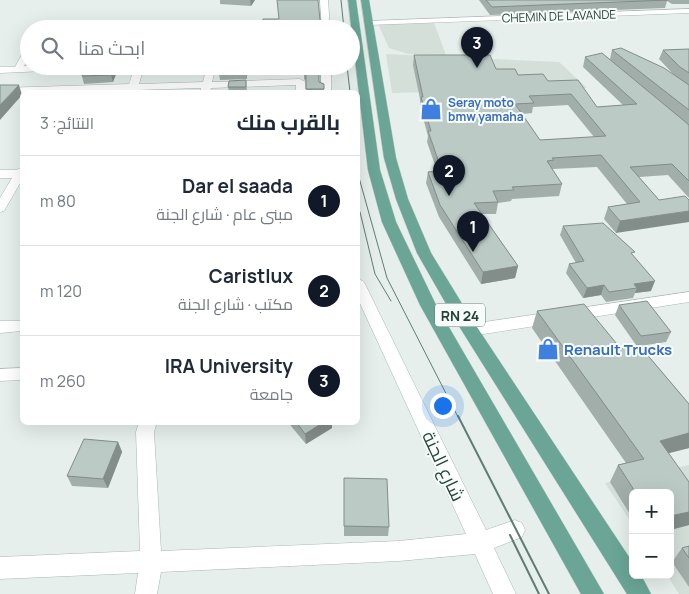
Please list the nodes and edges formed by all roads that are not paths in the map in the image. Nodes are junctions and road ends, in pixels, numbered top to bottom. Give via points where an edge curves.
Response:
1 (324, 0) edge
2 (352, 0) edge
3 (365, 0) edge
4 (689, 11) edge
5 (325, 20) edge
6 (355, 20) edge
7 (368, 23) junction
8 (360, 62) edge
9 (20, 65) edge
10 (18, 69) joint
11 (0, 70) edge
12 (43, 75) edge
13 (137, 75) edge
14 (210, 75) edge
15 (60, 79) edge
16 (310, 84) edge
17 (206, 88) edge
18 (132, 90) edge
19 (322, 90) edge
20 (0, 91) edge
21 (20, 173) edge
22 (0, 174) edge
23 (20, 176) edge
24 (0, 208) edge
25 (360, 288) edge
26 (689, 297) edge
27 (20, 326) edge
28 (0, 327) edge
29 (471, 330) junction
30 (20, 374) edge
31 (0, 375) edge
32 (147, 425) edge
33 (515, 530) dead end
34 (479, 543) junction
35 (151, 562) junction
36 (0, 568) edge
37 (146, 594) edge
38 (505, 594) edge
39 (593, 594) edge
40 (640, 594) edge

1 - 5 street
2 - 6 main road, RN 24
3 - 7 main road, RN 24
4 - 7 street, CHEMIN DE LAVANDE
7 - 29 main road, RN 24 via 390,158 402,198 424,253
8 - 39 main road, RN 24 via 374,170 390,222 428,305
9 - 10 street
10 - 11 street
12 - 15 street
13 - 18 street
14 - 17 street
15 - 18 street
15 - 20 street
16 - 17 street
16 - 19 street
17 - 18 street
21 - 22 street
23 - 24 street
25 - 34 street, شارع الجنة
26 - 29 street
27 - 28 street
29 - 40 main road, RN 24
30 - 31 street
32 - 35 street
33 - 34 street
34 - 35 street via 399,551
34 - 38 street, شارع الجنة
35 - 36 street
35 - 37 street

